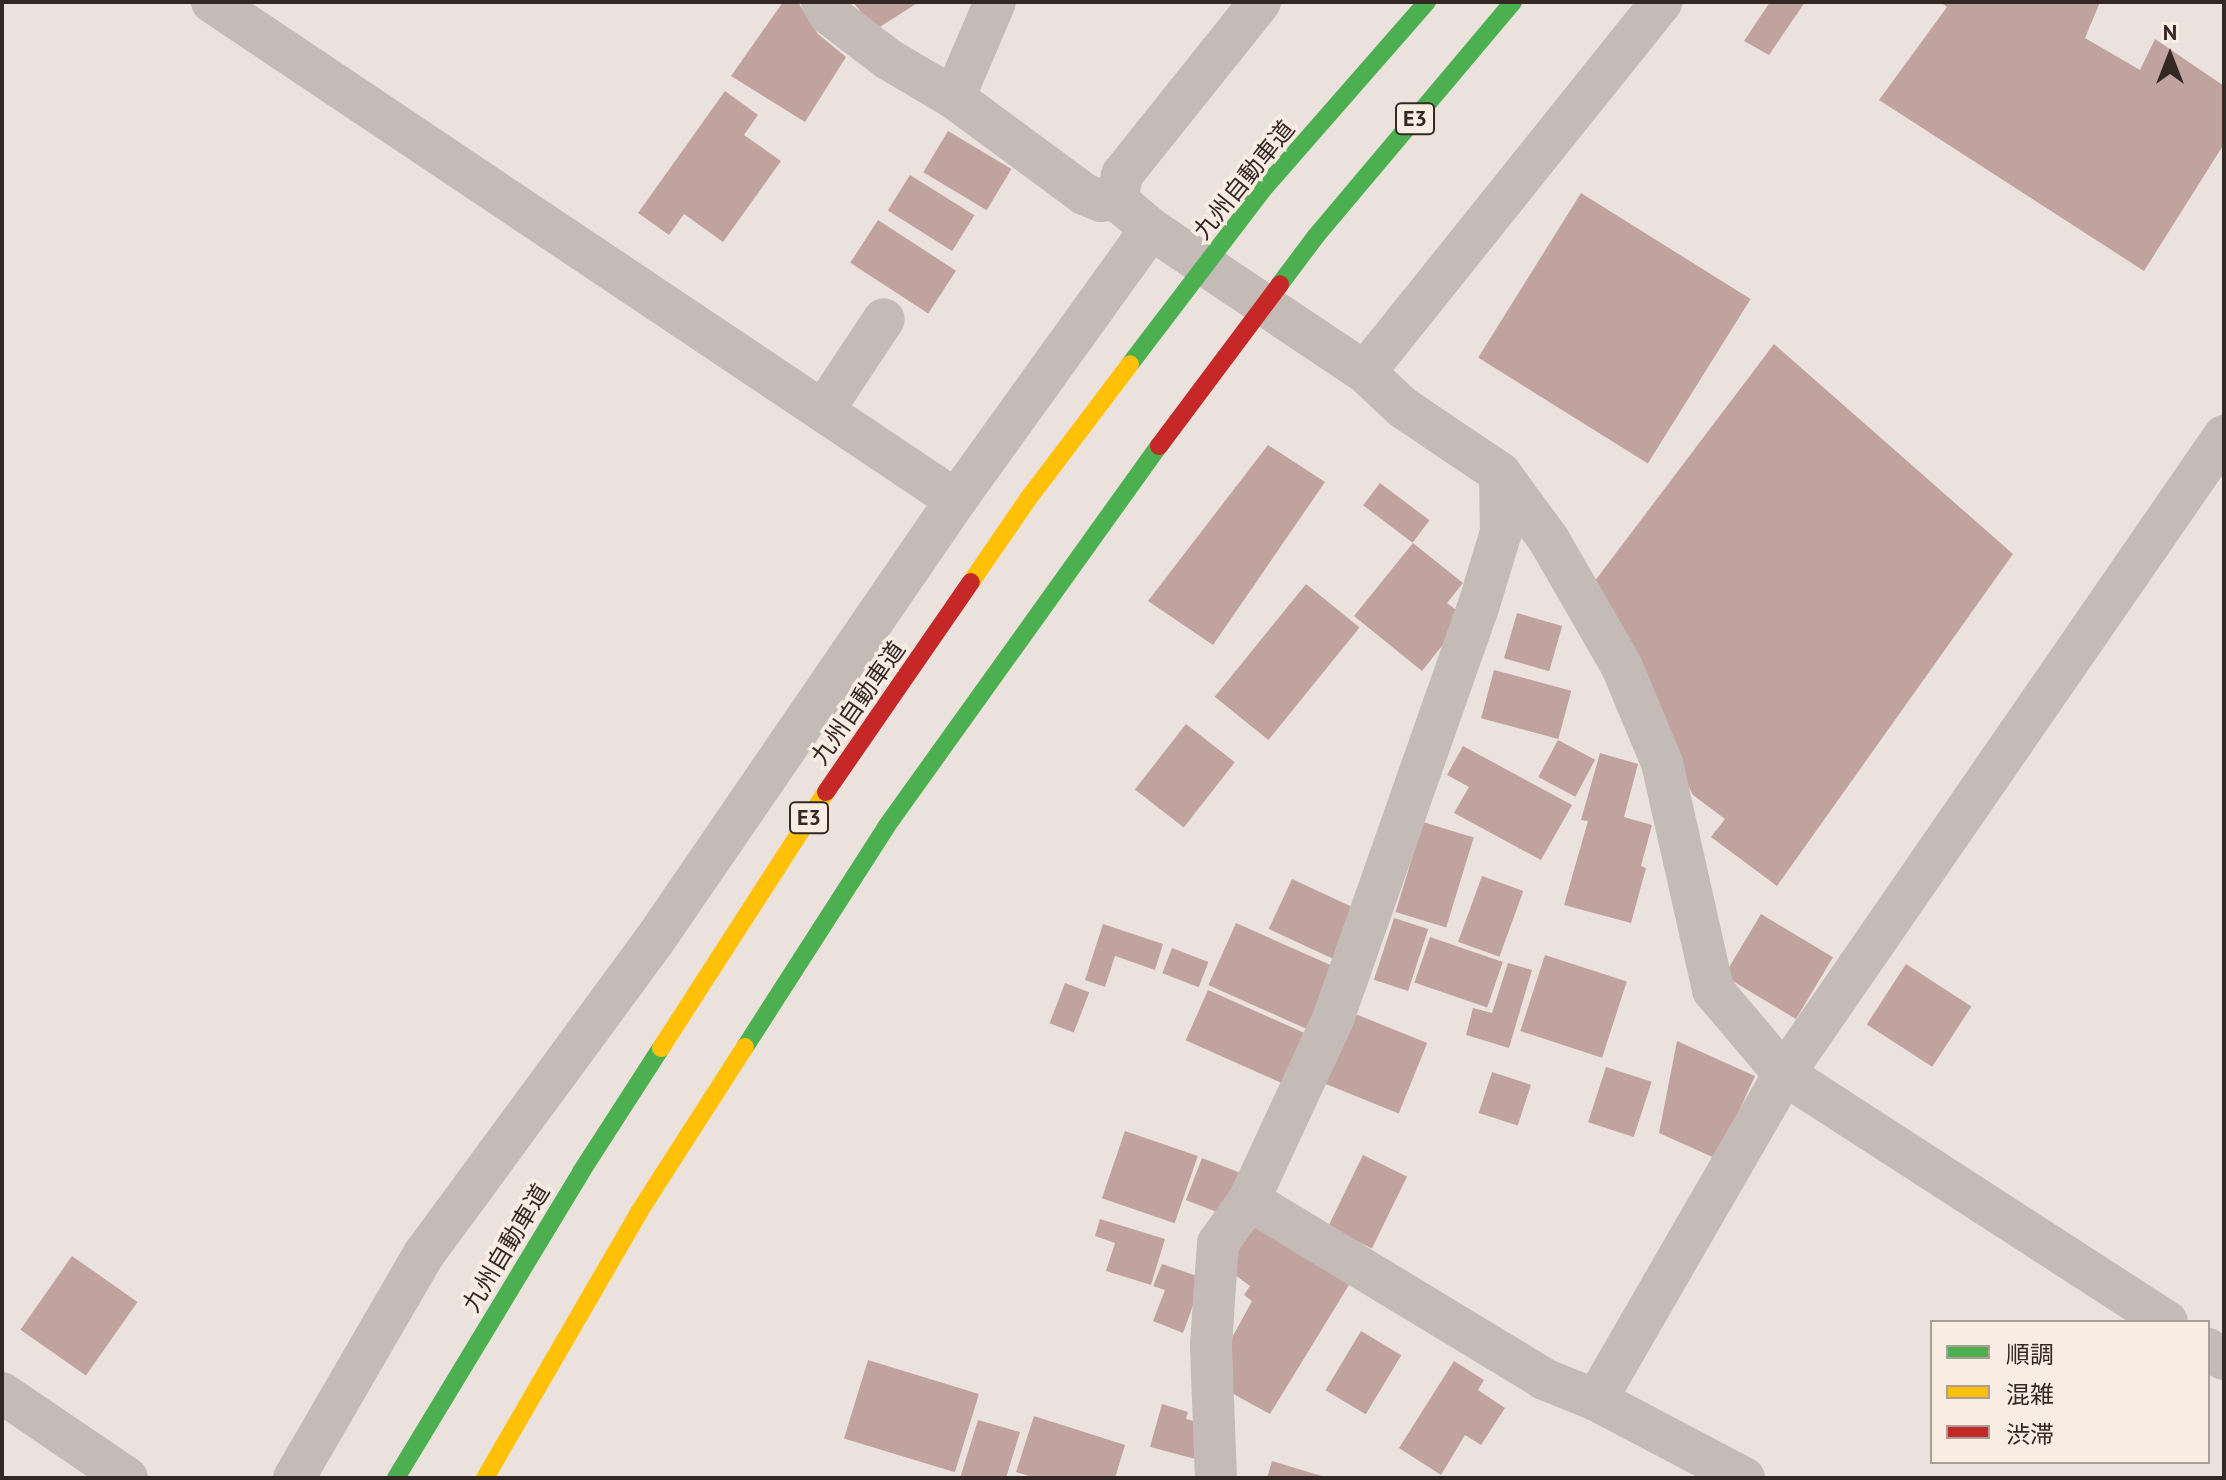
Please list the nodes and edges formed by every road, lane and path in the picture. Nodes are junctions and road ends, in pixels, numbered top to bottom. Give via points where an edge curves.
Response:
1 (212, 2) edge
2 (822, 2) edge
3 (995, 2) edge
4 (1260, 2) edge
5 (1427, 2) edge
6 (1513, 2) edge
7 (1661, 2) edge
8 (954, 98) junction
9 (1117, 200) junction
10 (1151, 229) junction
11 (884, 319) dead end
12 (1365, 372) junction
13 (823, 411) junction
14 (2224, 436) edge
15 (1500, 473) junction
16 (956, 500) junction
17 (1784, 1074) junction
18 (1249, 1200) junction
19 (2164, 1320) edge
20 (2, 1393) edge
21 (1596, 1400) junction
22 (127, 1478) edge
23 (294, 1478) edge
24 (396, 1478) edge
25 (485, 1478) edge
26 (1216, 1478) edge
27 (1744, 1478) edge

1 - 13 street
2 - 8 street via 829,14 888,59
3 - 8 street
4 - 9 street via 1122,175
5 - 24 highway, 九州自動車道 / E3 via 1265,187 1028,499 828,789 581,1172
6 - 25 highway, E3 via 1316,236 1091,536 886,827 639,1212
7 - 12 street
8 - 9 street via 1084,194
9 - 10 street
10 - 12 street
10 - 16 street
11 - 13 street
12 - 15 street via 1402,407
13 - 16 street
14 - 17 street
15 - 17 street via 1549,540 1622,667 1662,763 1713,990
15 - 18 street via 1501,532 1473,624 1333,1019
16 - 23 street via 654,941 424,1254
17 - 19 street
17 - 21 street
18 - 21 street via 1544,1379
18 - 26 street via 1218,1243 1211,1345
20 - 22 street
21 - 27 street

